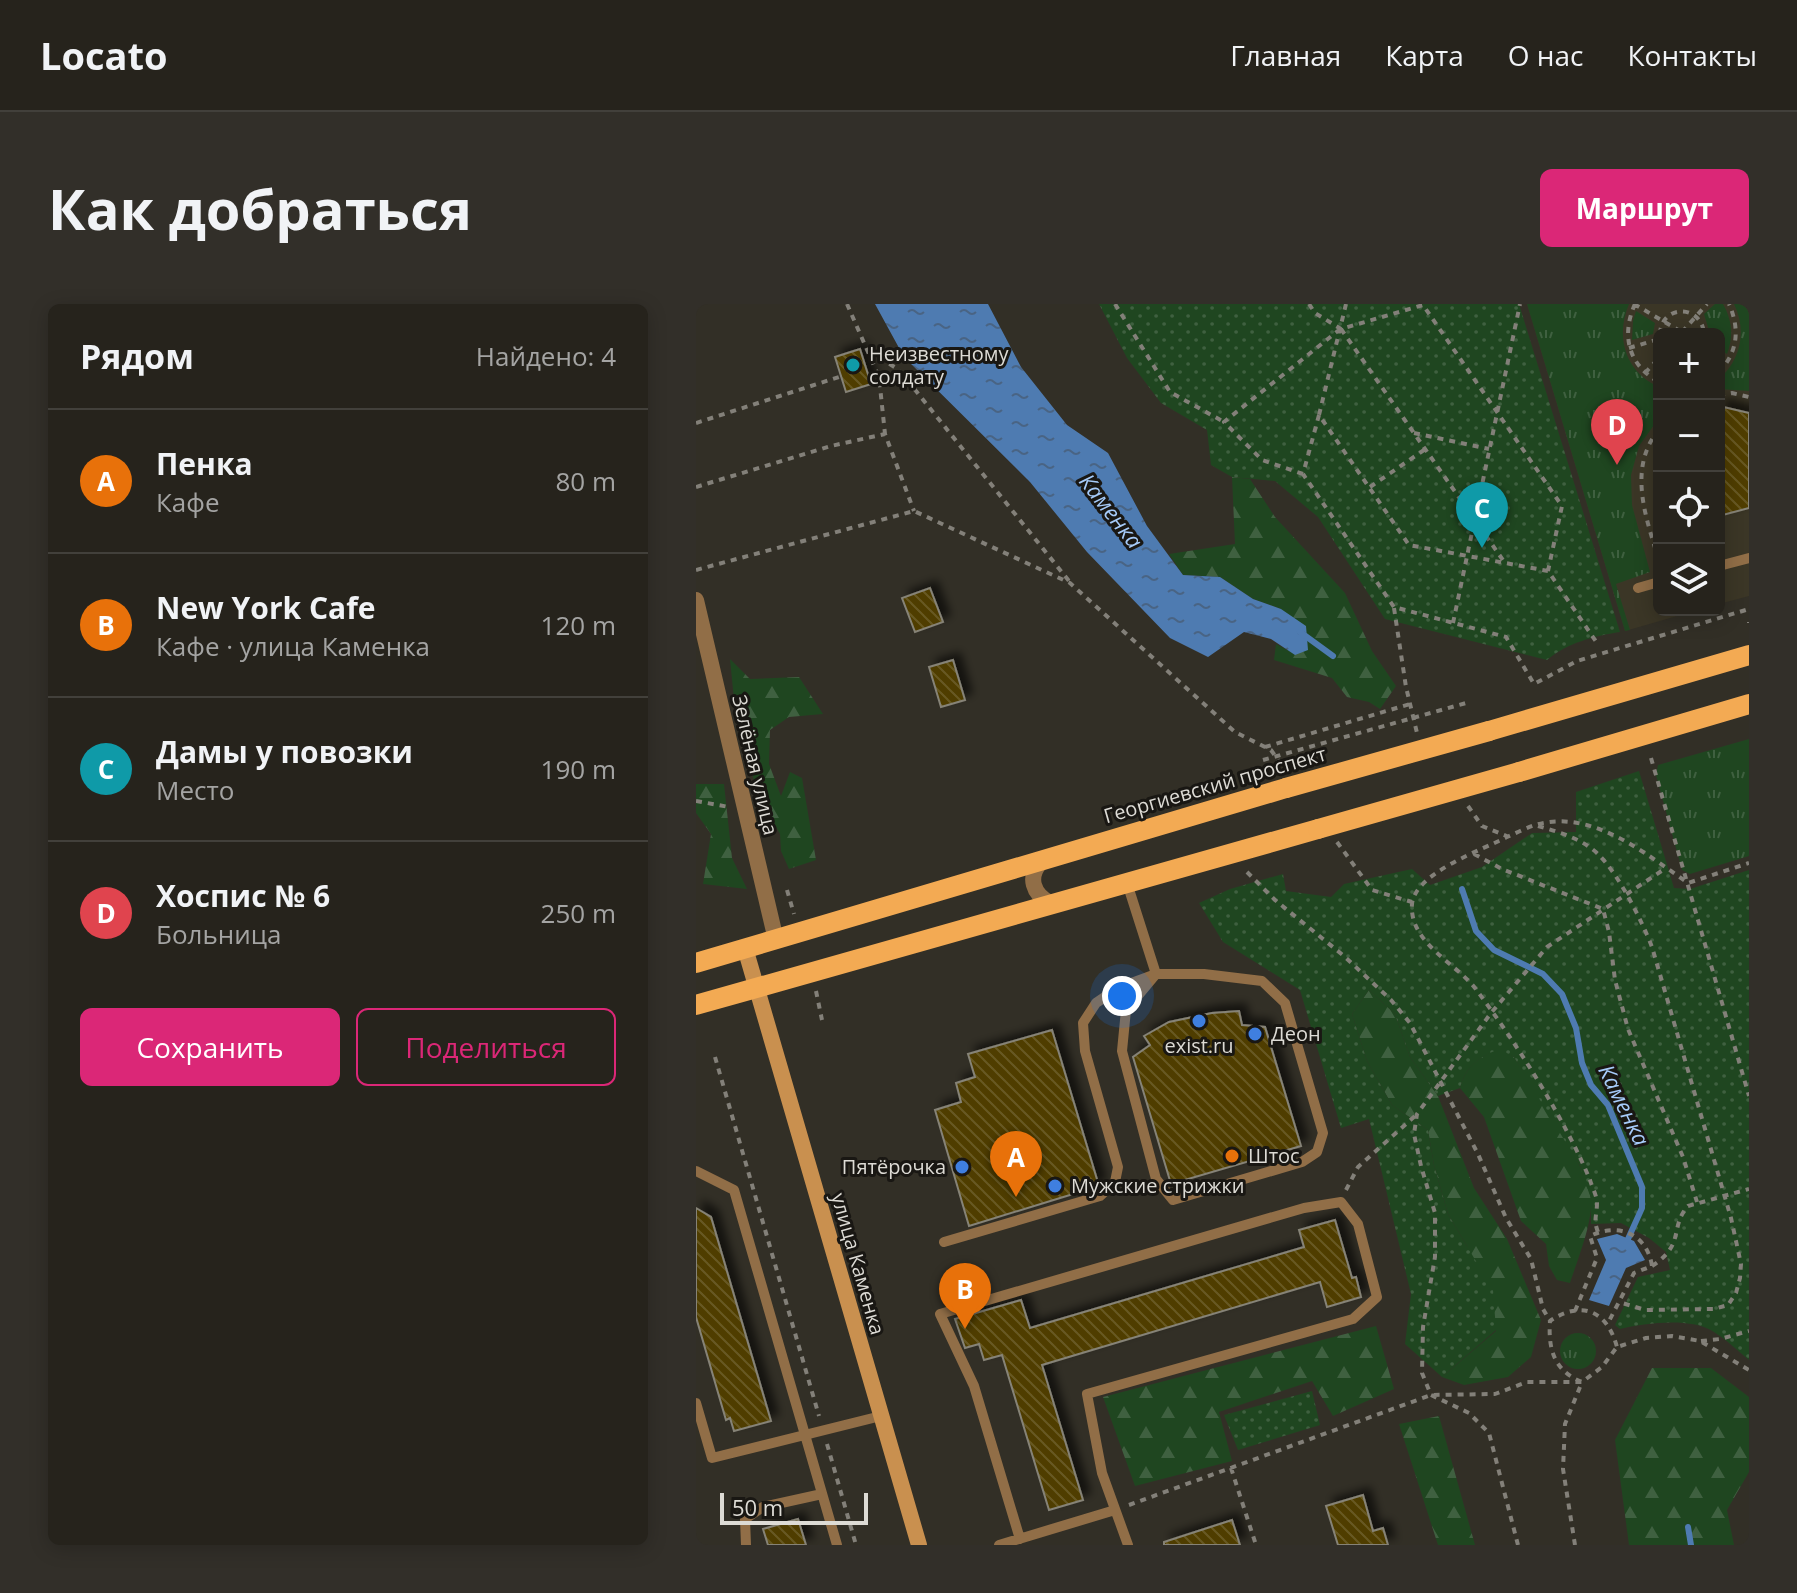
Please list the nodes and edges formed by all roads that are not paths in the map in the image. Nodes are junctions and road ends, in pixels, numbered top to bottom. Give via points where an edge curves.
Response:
1 (1749, 558) edge
2 (1725, 564) edge
3 (1653, 584) edge
4 (1638, 588) dead end
5 (696, 600) edge
6 (1749, 655) edge
7 (1749, 704) edge
8 (1041, 862) junction
9 (1127, 883) junction
10 (1050, 903) junction
11 (776, 940) junction
12 (745, 948) junction
13 (696, 963) edge
14 (1156, 974) junction
15 (756, 988) junction
16 (696, 1005) edge
17 (696, 1171) edge
18 (944, 1242) dead end
19 (696, 1403) edge
20 (881, 1416) junction
21 (805, 1436) junction
22 (822, 1494) junction
23 (1115, 1510) junction
24 (1020, 1539) junction
25 (746, 1545) edge
26 (837, 1545) edge
27 (919, 1545) edge
28 (999, 1545) edge
29 (1128, 1545) edge

1 - 2 lane
3 - 4 lane
5 - 11 street, Зелёная улица
6 - 8 main road, Георгиевский проспект, bridge via 1489,731 1288,782
7 - 9 main road, bridge via 1326,834
8 - 10 street via 1033,886
8 - 11 main road, Георгиевский проспект
9 - 10 main road
9 - 14 lane
10 - 15 main road
11 - 12 main road, Георгиевский проспект
12 - 13 main road, Георгиевский проспект
12 - 15 main road, улица Каменка
14 - 14 lane via 1126,1010 1122,1051 1156,1179 1173,1200 1302,1162 1317,1152 1323,1133 1285,1003 1262,981
14 - 18 lane via 1118,988 1096,1003 1083,1023 1085,1051 1118,1167 1115,1182 1100,1196
15 - 16 main road
15 - 20 main road, улица Каменка
17 - 21 lane via 734,1190
19 - 21 lane via 712,1458
20 - 21 lane
20 - 27 main road, улица Каменка
21 - 22 lane
22 - 25 lane via 763,1507 745,1519
22 - 26 lane
23 - 24 lane
23 - 24 lane via 1087,1394 1353,1319 1377,1297 1358,1224 1341,1202 1304,1208 940,1314 974,1386
23 - 29 lane
24 - 28 lane

